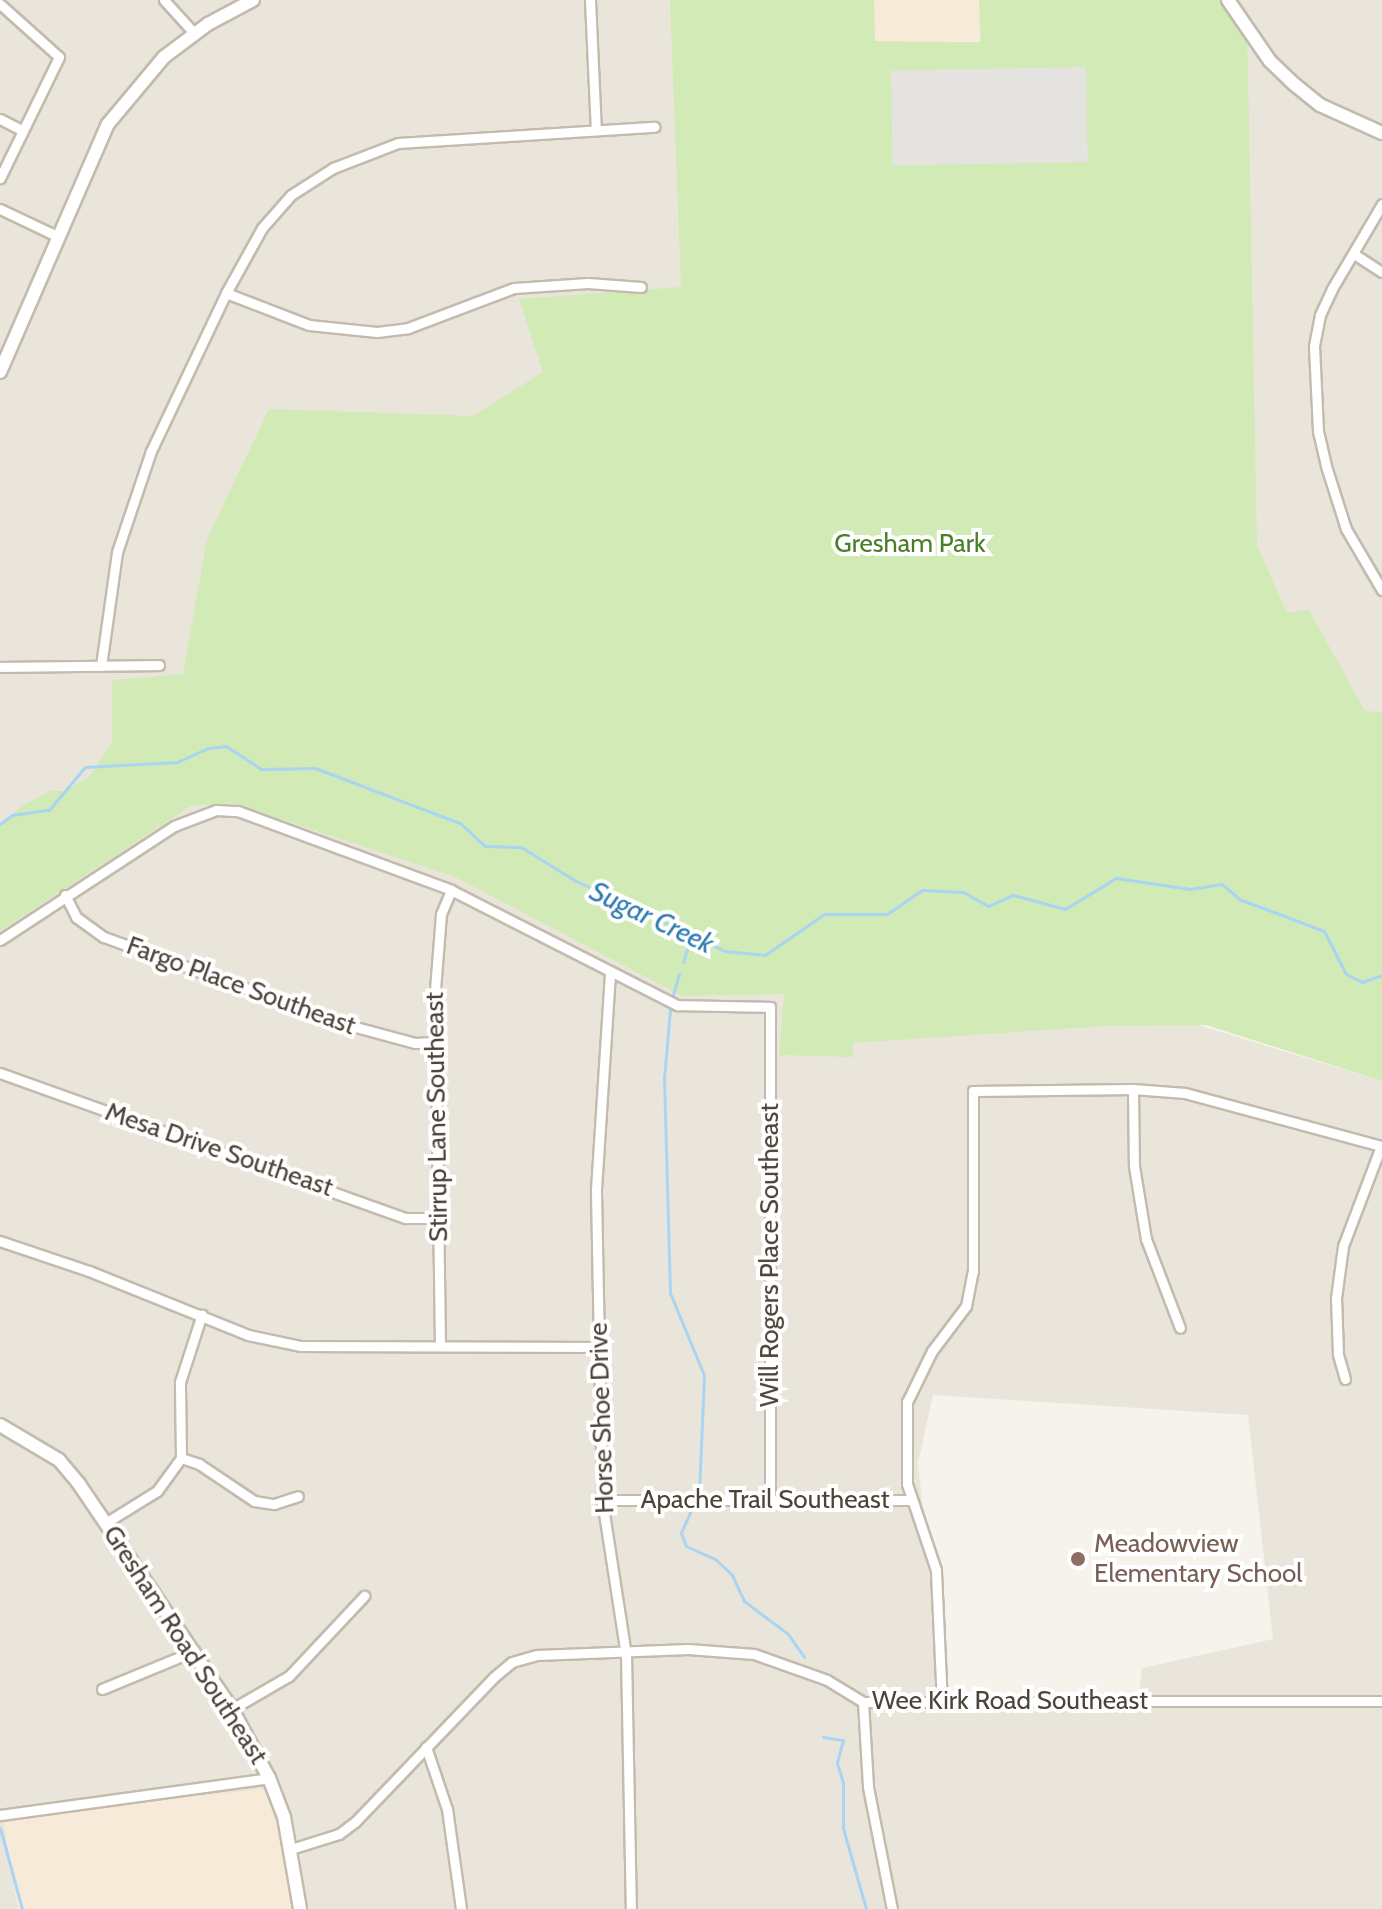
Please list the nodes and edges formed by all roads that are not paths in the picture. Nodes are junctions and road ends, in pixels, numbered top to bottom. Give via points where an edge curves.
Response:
1 (164, 0) edge
2 (253, 0) edge
3 (590, 0) edge
4 (1228, 0) edge
5 (0, 4) edge
6 (194, 33) junction
7 (0, 119) edge
8 (655, 127) dead end
9 (20, 129) junction
10 (596, 130) junction
11 (1382, 133) edge
12 (0, 178) edge
13 (1382, 204) edge
14 (0, 209) edge
15 (59, 237) junction
16 (1354, 254) junction
17 (1382, 272) edge
18 (641, 287) dead end
19 (226, 293) junction
20 (0, 372) edge
21 (1382, 590) edge
22 (159, 665) dead end
23 (101, 666) junction
24 (0, 667) edge
25 (451, 890) junction
26 (65, 895) junction
27 (0, 940) edge
28 (610, 973) junction
29 (437, 1042) junction
30 (0, 1073) edge
31 (1133, 1089) junction
32 (1381, 1146) edge
33 (439, 1218) junction
34 (0, 1241) edge
35 (202, 1314) junction
36 (1180, 1328) dead end
37 (440, 1346) junction
38 (599, 1347) junction
39 (1345, 1379) dead end
40 (0, 1425) edge
41 (181, 1458) junction
42 (298, 1496) dead end
43 (602, 1500) junction
44 (912, 1500) junction
45 (770, 1502) junction
46 (107, 1522) junction
47 (364, 1596) dead end
48 (194, 1651) junction
49 (626, 1655) junction
50 (102, 1689) dead end
51 (1382, 1701) edge
52 (863, 1702) junction
53 (942, 1704) junction
54 (232, 1709) junction
55 (426, 1747) junction
56 (269, 1778) junction
57 (0, 1815) edge
58 (291, 1849) junction
59 (300, 1909) edge
60 (461, 1909) edge
61 (631, 1909) edge
62 (892, 1909) edge

1 - 6 street
2 - 6 street
3 - 10 street
4 - 11 street via 1270,61 1294,84 1320,105
5 - 9 street via 59,57
6 - 15 street via 144,77 108,124
7 - 9 street
8 - 10 street
9 - 12 street
10 - 19 street via 426,138 359,156 291,195 262,228
13 - 16 street
14 - 15 street
15 - 20 street
16 - 17 street
16 - 21 street via 1320,315 1314,346 1318,431 1346,529
18 - 19 street via 588,283 514,288 408,328 377,332 309,325
19 - 23 street via 128,512
22 - 23 street
23 - 24 street
25 - 26 street via 276,824 216,810 174,826
25 - 28 street
25 - 29 street, Stirrup Lane Southeast via 438,937
26 - 27 street
26 - 29 street, Fargo Place Southeast via 76,917 104,937 353,1026 415,1043
28 - 38 street, Horse Shoe Drive via 596,1192
28 - 45 street, Will Rogers Place Southeast via 677,1005 770,1007
29 - 33 street, Stirrup Lane Southeast
30 - 33 street, Mesa Drive Southeast via 406,1218
31 - 32 street via 1215,1100
31 - 36 street via 1134,1166 1146,1239
31 - 44 street via 973,1091 973,1271 966,1306 926,1360 907,1402 907,1484
32 - 39 street via 1343,1246 1336,1298 1338,1354
33 - 37 street, Stirrup Lane Southeast
34 - 35 street
35 - 37 street via 248,1335 300,1346
35 - 41 street via 180,1382
37 - 38 street
38 - 43 street, Horse Shoe Drive
40 - 46 street, Gresham Road Southeast via 59,1460
41 - 42 street via 254,1501 274,1504
41 - 46 street via 157,1491
43 - 45 street, Apache Trail Southeast
43 - 49 street, Horse Shoe Drive
44 - 45 street, Apache Trail Southeast
44 - 53 street, Apache Trail Southeast via 936,1570
46 - 48 street, Gresham Road Southeast
47 - 54 street via 289,1676
48 - 50 street
48 - 54 street, Gresham Road Southeast
49 - 52 street, Wee Kirk Road Southeast via 688,1649 754,1654 827,1680
49 - 55 street, Wee Kirk Road Southeast via 537,1655 512,1662
49 - 61 street, Horse Shoe Drive
51 - 53 street, Wee Kirk Road Southeast
52 - 53 street, Wee Kirk Road Southeast
52 - 62 street via 868,1787
54 - 56 street, Gresham Road Southeast
55 - 58 street, Wee Kirk Road Southeast via 355,1822 339,1834
55 - 60 street via 447,1809
56 - 57 street
56 - 58 street, Gresham Road Southeast
58 - 59 street, Gresham Road Southeast

